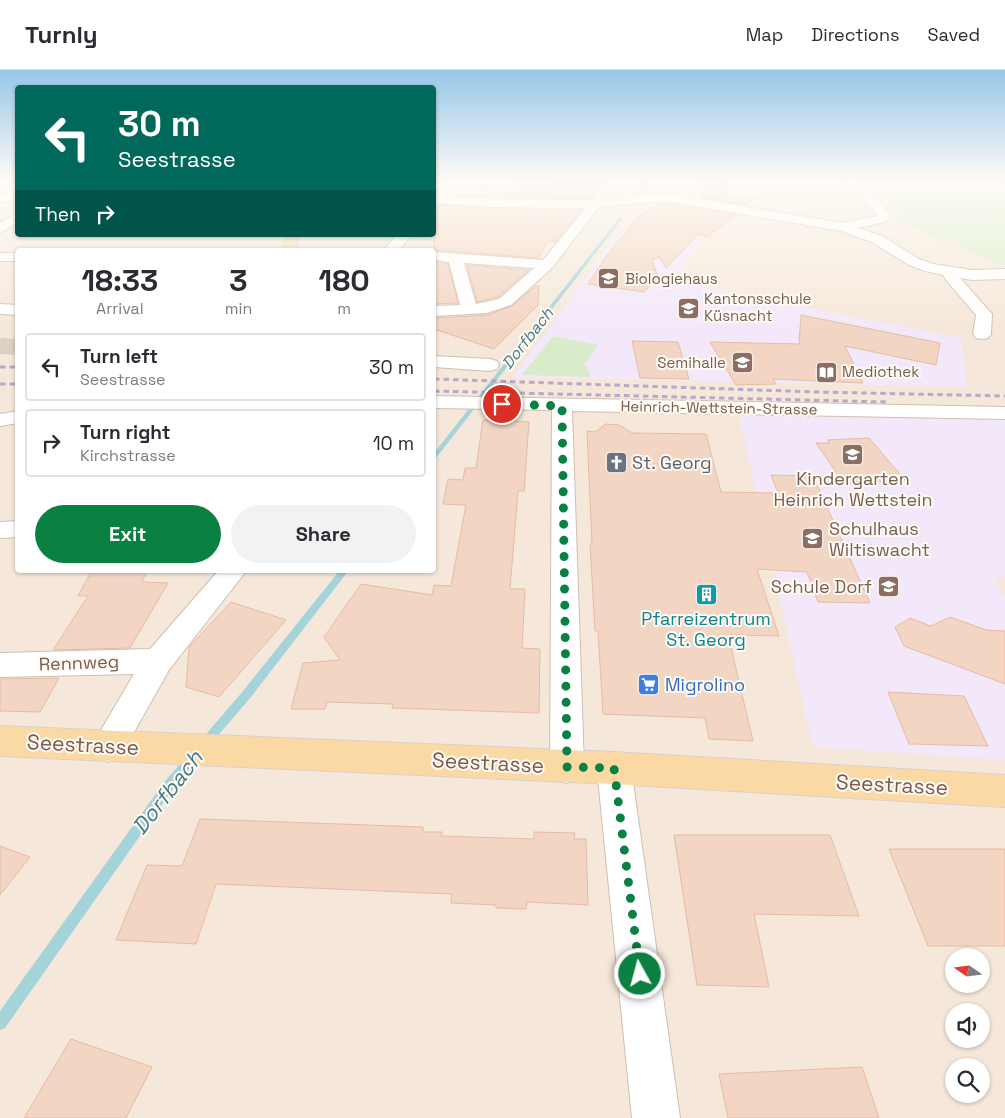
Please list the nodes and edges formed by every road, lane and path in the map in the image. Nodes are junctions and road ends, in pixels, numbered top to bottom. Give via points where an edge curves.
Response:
1 (575, 230) edge
2 (852, 230) edge
3 (402, 237) edge
4 (393, 248) edge
5 (436, 256) edge
6 (0, 257) edge
7 (15, 257) edge
8 (454, 257) junction
9 (547, 265) junction
10 (950, 272) junction
11 (1005, 274) edge
12 (0, 309) edge
13 (15, 310) edge
14 (436, 310) edge
15 (469, 310) junction
16 (982, 334) dead end
17 (436, 361) edge
18 (490, 365) dead end
19 (436, 402) edge
20 (562, 406) junction
21 (1005, 413) edge
22 (15, 418) edge
23 (0, 420) edge
24 (15, 529) edge
25 (0, 530) edge
26 (231, 573) edge
27 (158, 661) junction
28 (0, 665) edge
29 (0, 741) edge
30 (108, 747) junction
31 (567, 767) junction
32 (614, 768) junction
33 (1005, 791) edge
34 (656, 1118) edge

1 - 9 street
2 - 10 street via 877,239 914,262
3 - 4 street
5 - 8 street
6 - 7 street
8 - 9 street
8 - 15 street
9 - 15 street via 505,302
10 - 11 street
10 - 16 street via 984,314
12 - 13 street
14 - 15 street
17 - 18 street
19 - 20 street, Heinrich-Wettstein-Strasse
20 - 21 street, Heinrich-Wettstein-Strasse
20 - 31 street
22 - 23 street
24 - 25 street
26 - 27 street
27 - 28 street, Rennweg
27 - 30 street
29 - 30 main road, Seestrasse
30 - 31 main road, Seestrasse
31 - 32 main road, Seestrasse
32 - 33 main road, Seestrasse
32 - 34 street

